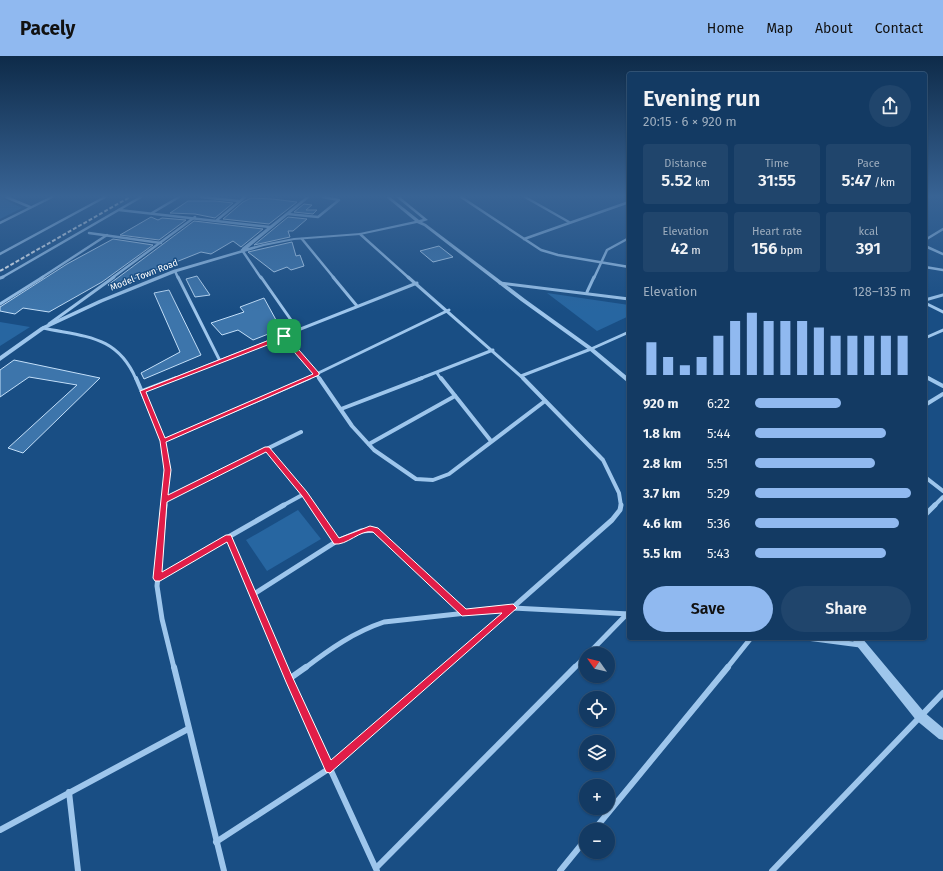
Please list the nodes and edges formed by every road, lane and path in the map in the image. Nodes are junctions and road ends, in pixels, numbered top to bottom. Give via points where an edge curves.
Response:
1 (35, 235) edge
2 (75, 235) edge
3 (107, 235) joint
4 (170, 235) edge
5 (260, 235) edge
6 (348, 235) edge
7 (361, 235) edge
8 (441, 235) edge
9 (518, 235) edge
10 (534, 235) edge
11 (302, 239) junction
12 (524, 239) junction
13 (627, 239) edge
14 (161, 242) junction
15 (927, 247) edge
16 (242, 250) junction
17 (0, 254) edge
18 (943, 254) edge
19 (600, 263) junction
20 (627, 267) edge
21 (927, 267) edge
22 (943, 270) edge
23 (175, 271) junction
24 (0, 278) edge
25 (417, 283) junction
26 (500, 283) junction
27 (587, 292) junction
28 (943, 295) edge
29 (627, 299) edge
30 (927, 300) edge
31 (927, 302) edge
32 (0, 304) edge
33 (357, 306) junction
34 (449, 310) junction
35 (943, 312) edge
36 (43, 328) junction
37 (298, 330) junction
38 (943, 330) edge
39 (627, 333) edge
40 (284, 336) junction
41 (927, 337) edge
42 (591, 349) junction
43 (493, 350) junction
44 (0, 360) edge
45 (220, 361) junction
46 (436, 373) junction
47 (317, 374) junction
48 (521, 376) junction
49 (927, 377) edge
50 (627, 379) edge
51 (943, 386) edge
52 (142, 391) junction
53 (943, 394) edge
54 (455, 396) junction
55 (545, 400) junction
56 (927, 404) edge
57 (340, 409) junction
58 (301, 432) dead end
59 (163, 441) junction
60 (491, 441) junction
61 (369, 444) junction
62 (267, 448) junction
63 (927, 479) edge
64 (943, 492) edge
65 (304, 494) junction
66 (943, 498) edge
67 (164, 500) junction
68 (927, 513) edge
69 (229, 537) junction
70 (337, 542) junction
71 (157, 578) junction
72 (254, 594) junction
73 (513, 608) junction
74 (465, 613) junction
75 (627, 613) edge
76 (627, 615) edge
77 (749, 640) edge
78 (833, 640) edge
79 (859, 642) edge
80 (595, 647) edge
81 (579, 663) edge
82 (289, 679) junction
83 (943, 693) edge
84 (920, 716) junction
85 (188, 729) junction
86 (943, 735) edge
87 (330, 768) junction
88 (70, 792) junction
89 (600, 823) edge
90 (0, 830) edge
91 (216, 842) junction
92 (579, 848) edge
93 (377, 869) edge
94 (78, 871) edge
95 (224, 871) edge
96 (560, 871) edge
97 (772, 871) edge

1 - 17 street
2 - 24 street
3 - 14 street
3 - 32 street
4 - 14 street
5 - 16 street
6 - 11 street, Model Town Road
7 - 25 street
8 - 26 street
9 - 12 street
10 - 12 street
11 - 16 street, Model Town Road
11 - 33 street
12 - 19 street via 549,253
13 - 19 street via 610,247
14 - 36 street
15 - 18 street
16 - 23 street, Model Town Road
16 - 37 street
19 - 20 street
19 - 27 street
21 - 22 street
23 - 36 street, Model Town Road via 101,300
23 - 45 street
25 - 33 street
25 - 34 street
26 - 27 street
26 - 42 street
27 - 29 street
28 - 30 street
31 - 35 street
33 - 37 street
34 - 43 street
34 - 47 street
36 - 44 street, Model Town Road
36 - 52 street via 100,340 114,347 131,367
37 - 40 street
38 - 41 street
39 - 42 street
40 - 45 street
40 - 47 street
42 - 48 street
42 - 50 street
43 - 46 street
43 - 48 street
45 - 52 street
46 - 54 street
46 - 57 street
47 - 57 street
47 - 59 street
48 - 55 street
49 - 51 street
52 - 59 street
53 - 56 street
54 - 60 street
54 - 61 street
55 - 60 street
55 - 73 street via 603,460 622,503 612,520
57 - 61 street
58 - 62 street
59 - 67 street via 168,470
60 - 61 street via 449,474 432,482 416,479
62 - 65 street
62 - 67 street
63 - 64 street
65 - 69 street
65 - 70 street
66 - 68 street
67 - 71 street
69 - 71 street
69 - 72 street
70 - 72 street
70 - 74 street via 362,531 376,530
71 - 85 street via 162,618
72 - 82 street
73 - 74 street
73 - 75 street
73 - 87 street
74 - 82 street via 366,626
76 - 80 street
77 - 89 street
78 - 79 street
79 - 84 street
81 - 93 street
82 - 87 street
83 - 84 street
84 - 86 street
84 - 97 street
85 - 88 street
85 - 91 street
87 - 91 street
87 - 93 street
88 - 90 street
88 - 94 street
91 - 95 street
92 - 96 street

